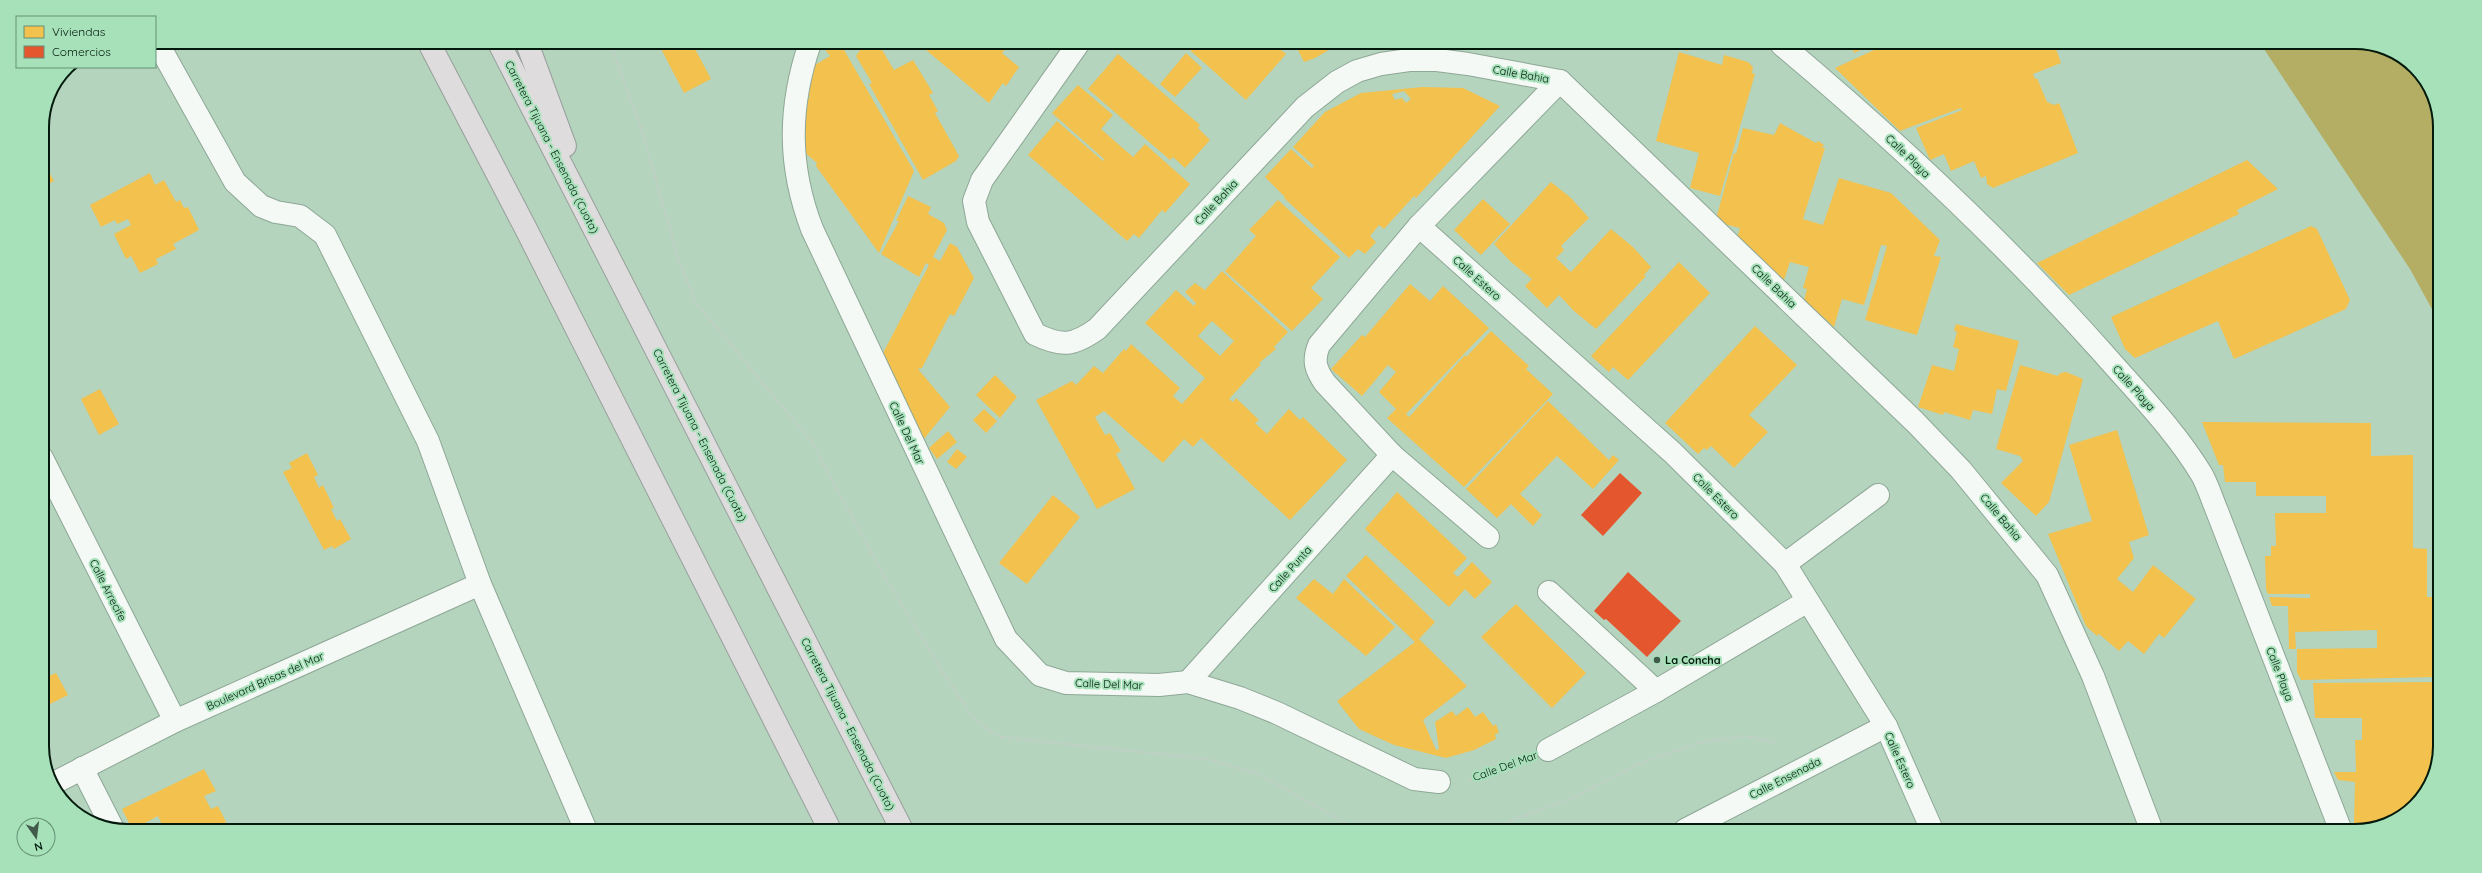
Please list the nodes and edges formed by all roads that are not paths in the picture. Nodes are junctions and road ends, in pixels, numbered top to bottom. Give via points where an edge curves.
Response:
1 (161, 49) edge
2 (432, 49) edge
3 (502, 49) edge
4 (529, 49) edge
5 (808, 49) edge
6 (1074, 49) edge
7 (1787, 49) edge
8 (1560, 81) junction
9 (1420, 226) junction
10 (596, 233) junction
11 (1392, 455) junction
12 (49, 472) edge
13 (1878, 495) dead end
14 (1488, 537) dead end
15 (1785, 564) junction
16 (480, 584) junction
17 (1549, 592) dead end
18 (1806, 602) junction
19 (1188, 682) junction
20 (1656, 691) junction
21 (175, 721) junction
22 (1886, 726) junction
23 (1548, 750) road end
24 (82, 768) junction
25 (57, 781) edge
26 (1439, 782) road end
27 (879, 786) junction
28 (110, 823) edge
29 (582, 824) edge
30 (826, 824) edge
31 (899, 824) edge
32 (904, 824) edge
33 (1695, 824) edge
34 (1929, 824) edge
35 (2149, 824) edge
36 (2338, 824) edge

1 - 16 street via 235,182 261,206 276,212 300,216 325,235 428,440
2 - 30 highway via 529,234
3 - 10 highway, Carretera Tijuana - Ensenada (Cuota)
4 - 10 highway
5 - 19 street, Calle Del Mar via 793,114 794,164 801,201 825,258 1006,639 1040,675 1066,682 1159,685
6 - 8 street, Calle Bahia via 982,180 974,201 978,222 1035,334 1051,342 1065,344 1075,342 1097,328 1305,107 1336,82 1357,71 1381,64 1423,60 1468,64
7 - 36 street, Calle Playa via 1868,117 2052,296 2184,448 2203,477 2217,511
8 - 9 street
8 - 35 street, Calle Bahia via 1916,422 2021,541 2047,574 2071,623
9 - 11 street via 1319,345 1316,353 1316,371
9 - 15 street, Calle Estero via 1673,453
10 - 27 highway, Carretera Tijuana - Ensenada (Cuota)
11 - 14 street
11 - 19 street, Calle Punta
12 - 21 street, Calle Arrecife
13 - 15 street
15 - 18 street, Calle Estero
16 - 21 street, Boulevard Brisas del Mar
16 - 29 street
17 - 20 street
18 - 20 street, Calle Del Mar
18 - 22 street, Calle Estero
19 - 26 street, Calle Del Mar via 1277,713 1414,779
20 - 23 street, Calle Del Mar
21 - 24 street, Boulevard Brisas del Mar
22 - 33 street, Calle Ensenada
22 - 34 street, Calle Estero
24 - 25 street, Boulevard Brisas del Mar
24 - 28 street
27 - 31 highway, Carretera Tijuana - Ensenada (Cuota)
27 - 32 highway

